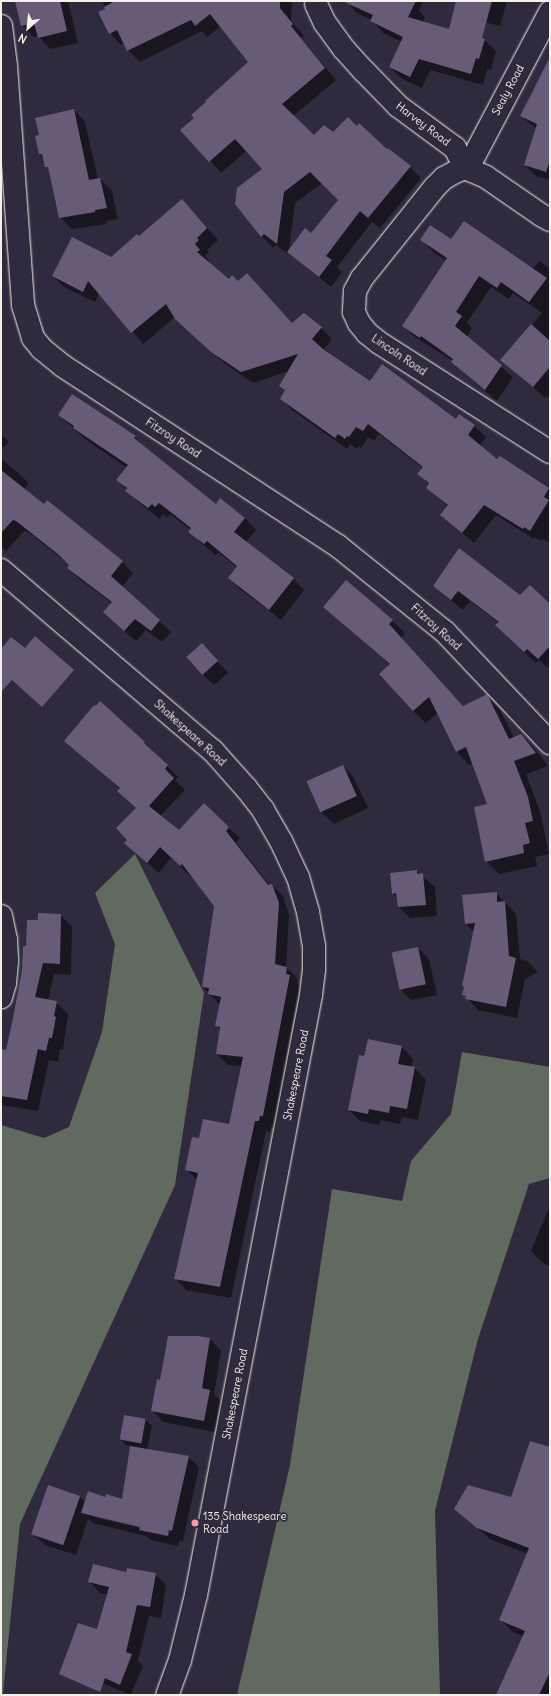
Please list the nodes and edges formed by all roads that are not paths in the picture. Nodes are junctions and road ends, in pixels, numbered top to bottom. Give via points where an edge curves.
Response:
1 (316, 4) dead end
2 (550, 12) edge
3 (1, 26) edge
4 (466, 168) junction
5 (550, 220) edge
6 (550, 452) edge
7 (1, 570) edge
8 (550, 743) edge
9 (1, 916) edge
10 (1, 997) edge
11 (167, 1695) edge

1 - 4 street, Harvey Road via 329,28 364,71 398,106 455,148
2 - 4 street, Sealy Road
3 - 8 street, Fitzroy Road via 23,305 33,338 63,366 345,551 445,632
4 - 5 street via 486,177
4 - 6 street, Lincoln Road via 444,178 435,187 362,278 355,291 354,312 363,328 378,342
7 - 11 street, Shakespeare Road via 213,751 246,788 263,810 298,877 314,946 311,995 196,1595 180,1660
9 - 10 street via 7,961

